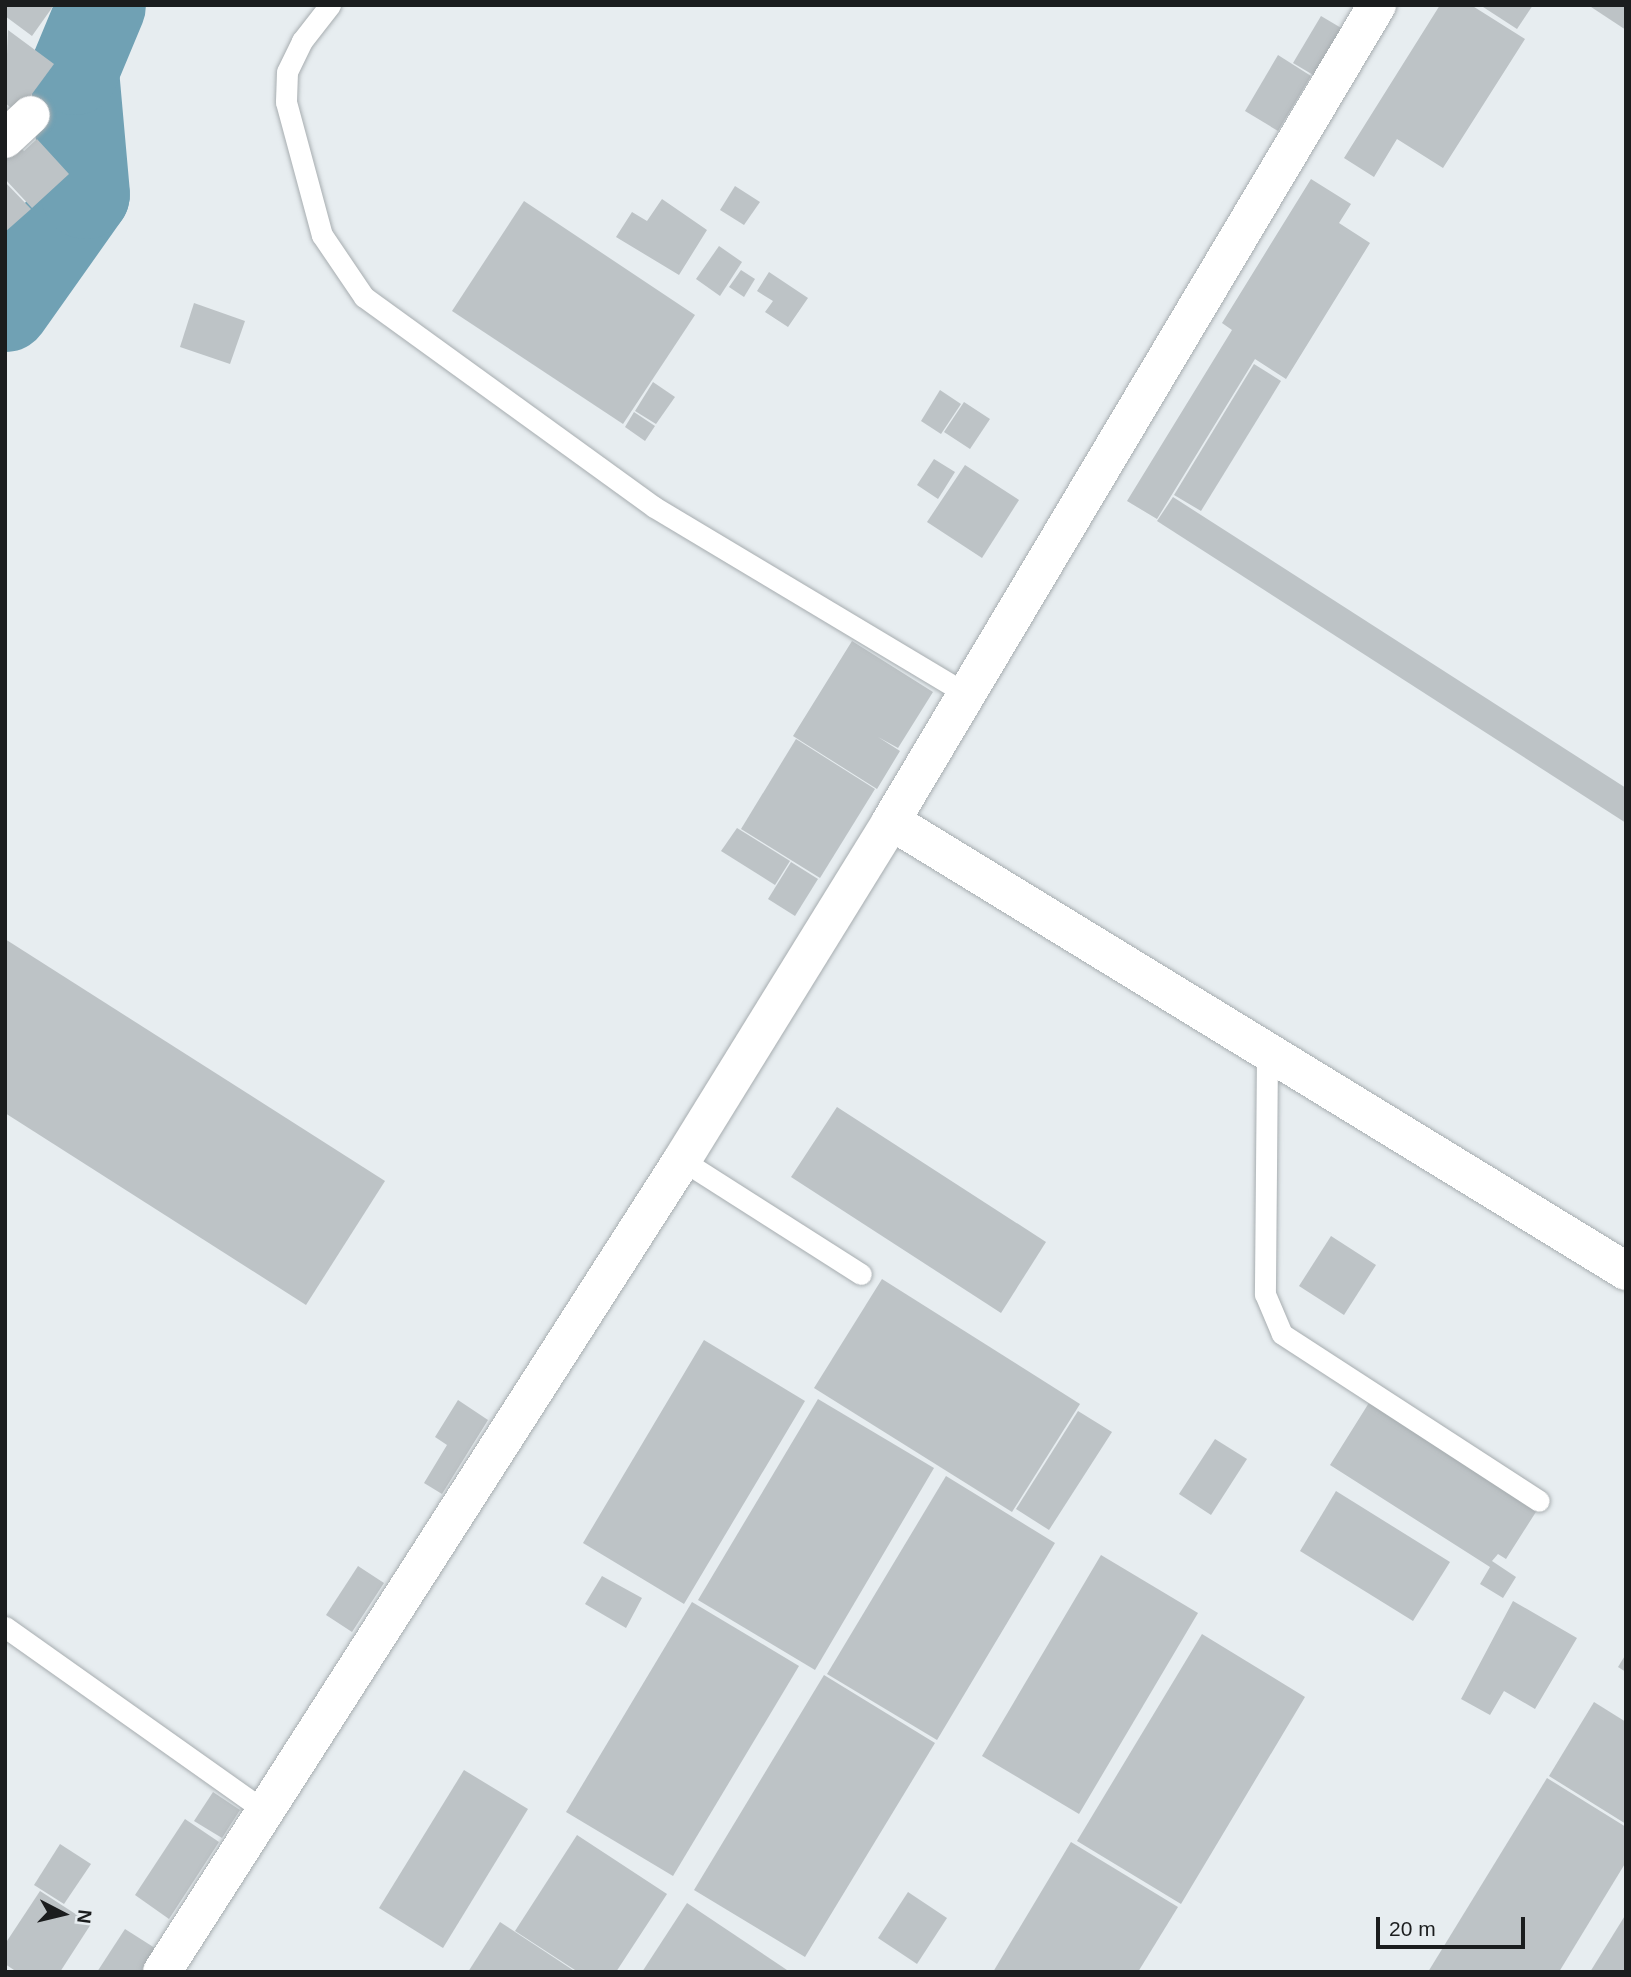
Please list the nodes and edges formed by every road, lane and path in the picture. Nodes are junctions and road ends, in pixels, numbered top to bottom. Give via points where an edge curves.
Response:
1 (330, 5) edge
2 (1377, 5) edge
3 (966, 694) junction
4 (891, 821) junction
5 (1267, 1055) junction
6 (682, 1160) junction
7 (1626, 1272) edge
8 (861, 1275) dead end
9 (1539, 1501) dead end
10 (5, 1627) edge
11 (266, 1812) junction
12 (162, 1972) edge

1 - 3 lane via 302,41 287,72 286,103 322,235 364,297 654,507
2 - 3 street
3 - 4 street
4 - 5 street
4 - 6 street
5 - 7 street
5 - 9 lane via 1265,1294 1282,1334
6 - 8 lane
6 - 11 street
10 - 11 lane
11 - 12 street

